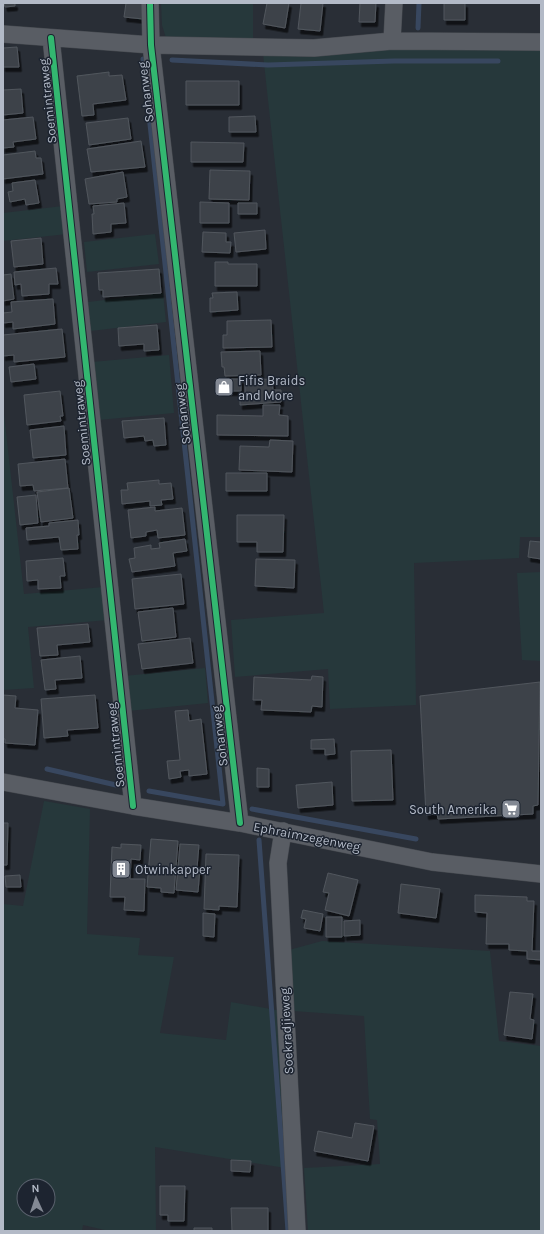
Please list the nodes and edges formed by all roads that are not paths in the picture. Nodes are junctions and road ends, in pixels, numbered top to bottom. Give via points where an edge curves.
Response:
1 (150, 3) edge
2 (394, 3) edge
3 (3, 34) edge
4 (51, 38) junction
5 (392, 41) junction
6 (541, 42) edge
7 (151, 45) junction
8 (3, 782) edge
9 (133, 806) junction
10 (240, 823) junction
11 (283, 831) junction
12 (541, 874) edge
13 (297, 1231) edge

1 - 7 street, Sohanweg
2 - 5 street
3 - 4 street
4 - 7 street
4 - 9 street, Soemintraweg
5 - 6 street
5 - 7 street via 314,48
7 - 10 street, Sohanweg
8 - 9 street, Ephraimzegenweg
9 - 10 street, Ephraimzegenweg
10 - 11 street, Ephraimzegenweg
11 - 12 street, Ephraimzegenweg via 432,862
11 - 13 street, Soekradjieweg via 278,863

